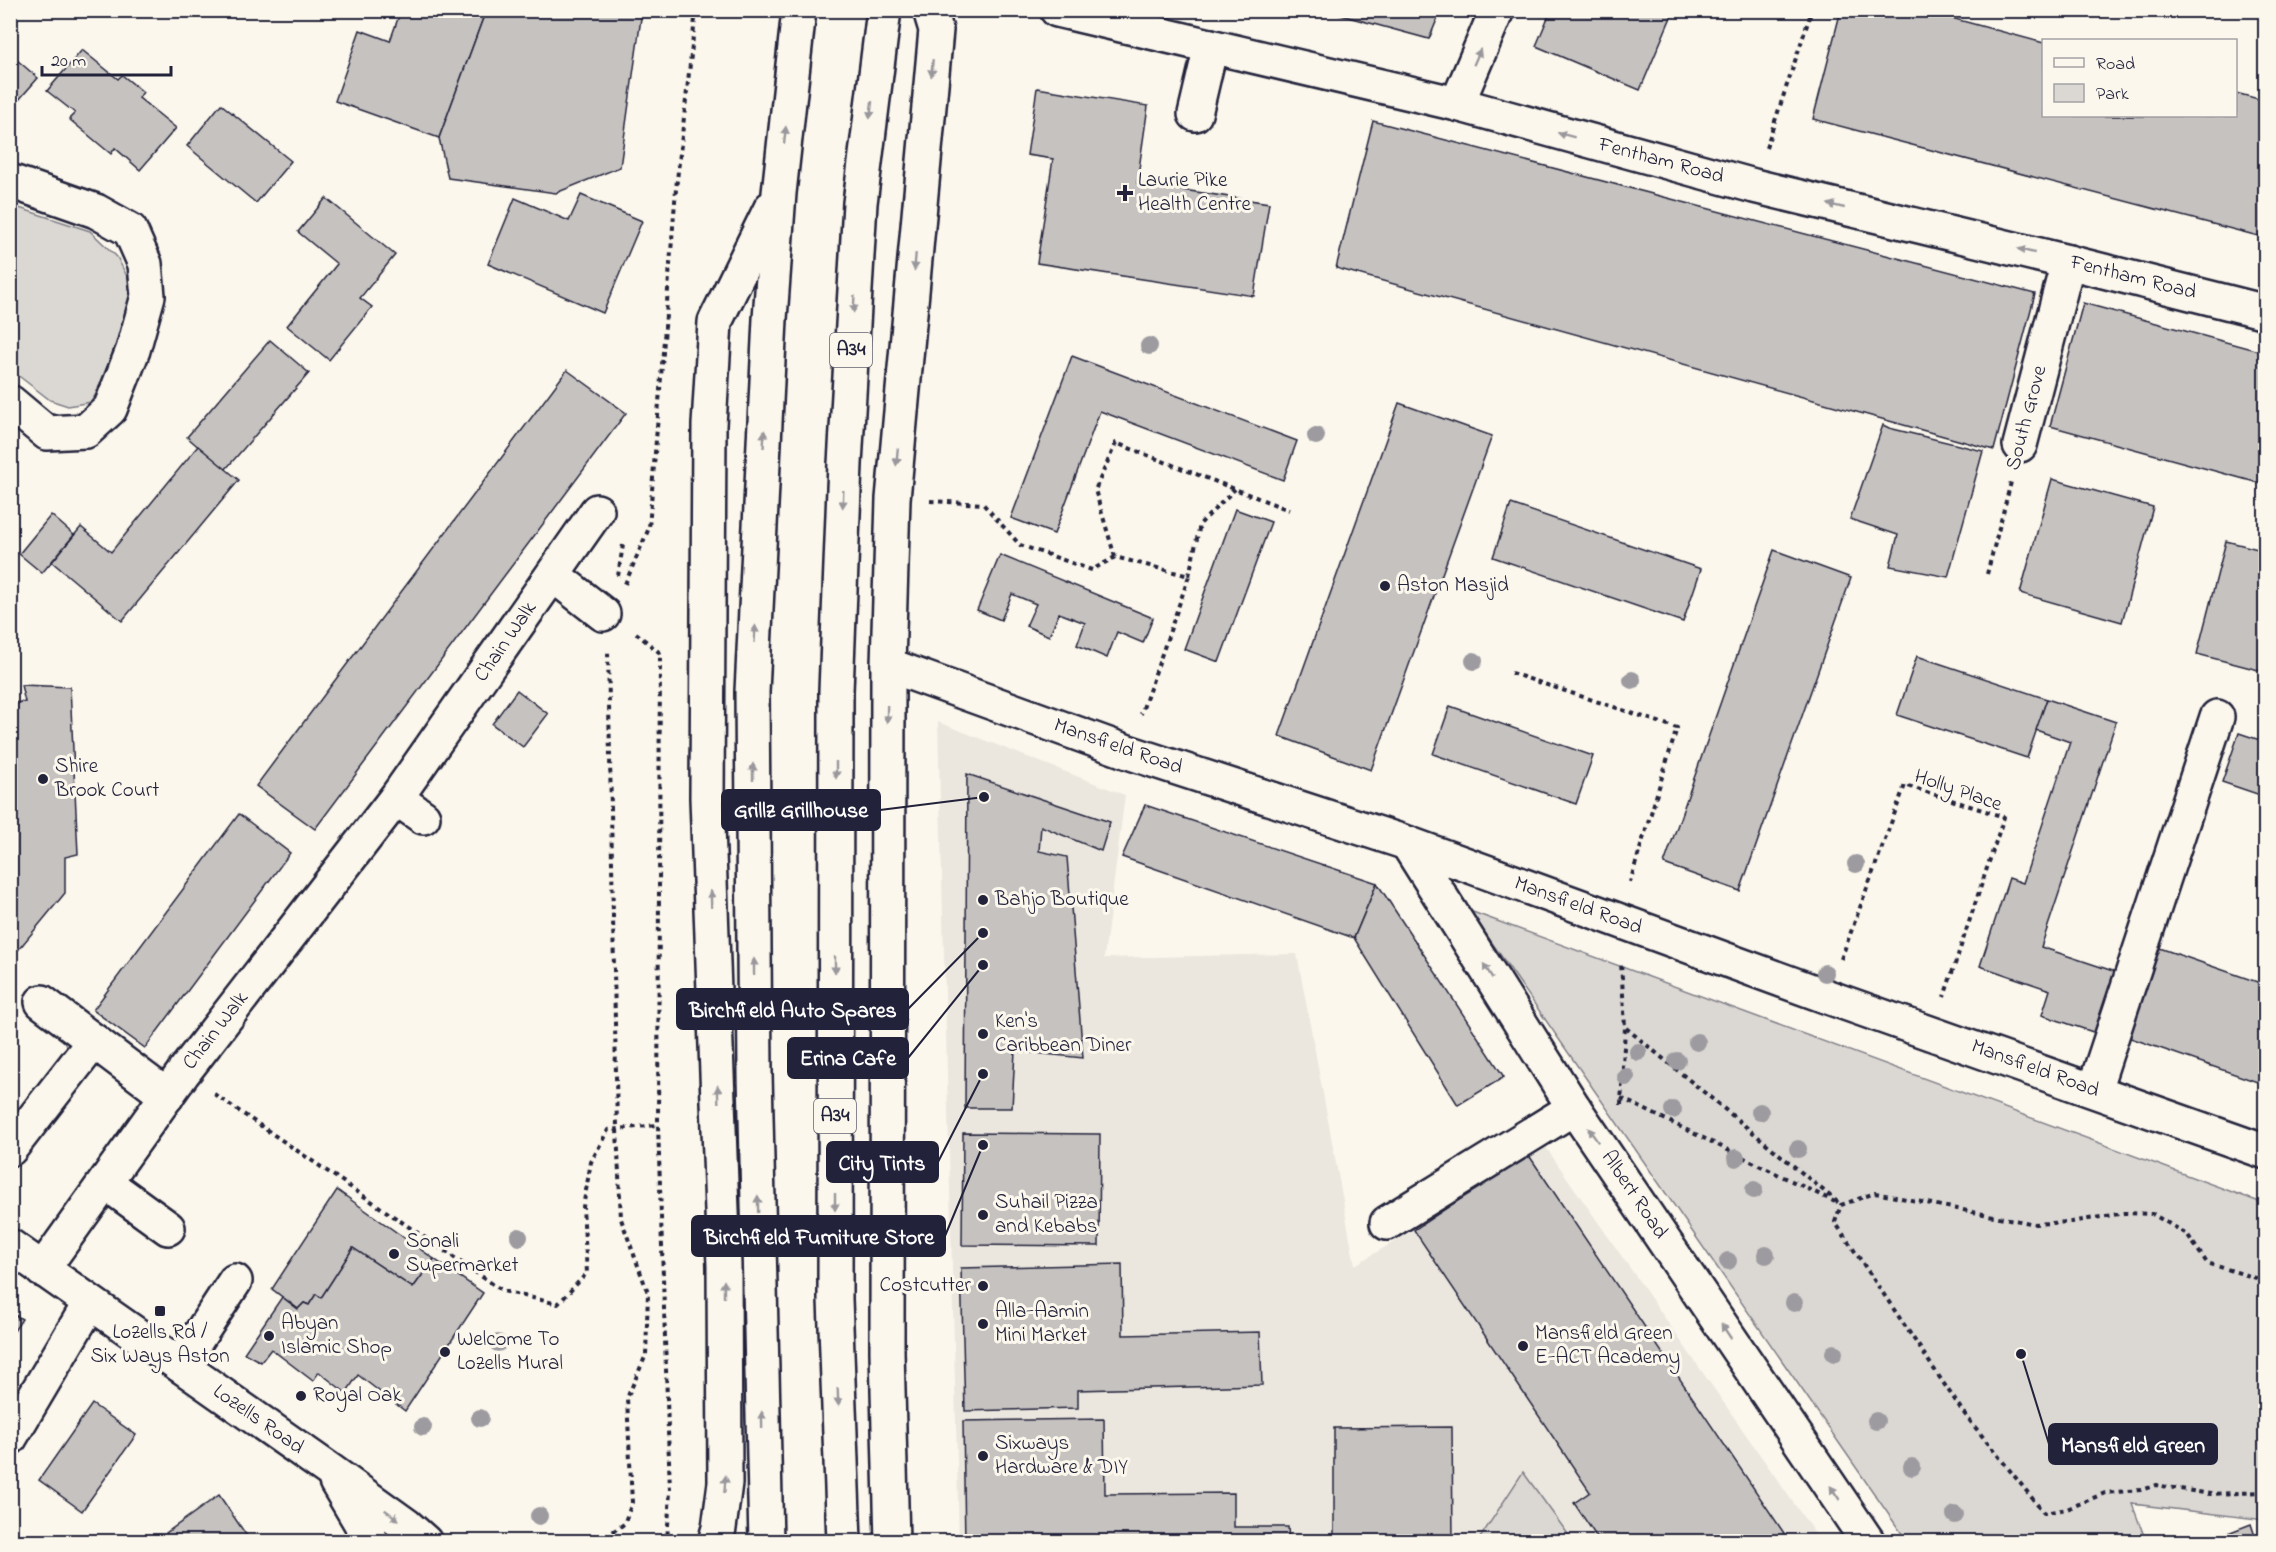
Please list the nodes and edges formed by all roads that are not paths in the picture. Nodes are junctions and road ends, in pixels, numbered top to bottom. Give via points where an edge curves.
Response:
1 (799, 10) edge
2 (884, 10) edge
3 (930, 10) edge
4 (1057, 10) edge
5 (1497, 10) edge
6 (1210, 46) junction
7 (1457, 104) junction
8 (1195, 114) dead end
9 (10, 181) edge
10 (779, 193) junction
11 (2068, 261) junction
12 (2265, 312) edge
13 (10, 402) edge
14 (2020, 445) road end
15 (597, 511) dead end
16 (553, 574) junction
17 (618, 611) road end
18 (888, 665) junction
19 (2217, 717) dead end
20 (396, 798) junction
21 (423, 817) dead end
22 (1407, 843) junction
23 (42, 1002) dead end
24 (94, 1041) junction
25 (175, 1085) junction
26 (2094, 1090) junction
27 (1574, 1108) junction
28 (10, 1149) edge
29 (2265, 1152) edge
30 (106, 1183) junction
31 (1387, 1222) dead end
32 (168, 1228) dead end
33 (10, 1246) edge
34 (42, 1269) junction
35 (235, 1281) dead end
36 (90, 1303) junction
37 (180, 1365) junction
38 (10, 1438) edge
39 (328, 1469) junction
40 (372, 1542) edge
41 (425, 1542) edge
42 (715, 1542) edge
43 (766, 1542) edge
44 (844, 1542) edge
45 (892, 1542) edge
46 (1868, 1542) edge

10 -> 1 main road
2 -> 44 main road, A34 via 860,203 836,691 835,1299
3 -> 18 main road via 936,30 893,499
4 - 6 main road, Fentham Road
7 -> 5 main road
6 - 7 main road, Fentham Road
6 - 8 main road
11 -> 7 main road, Fentham Road via 1754,186
9 - 13 main road via 96,211 129,230 145,264 148,296 110,409 86,431 47,433
42 -> 10 main road via 725,1471 724,1266 707,798 709,425 715,322
43 -> 10 main road via 755,1074 752,692
11 - 12 main road, Fentham Road
11 - 14 main road, South Grove
15 - 16 main road, Chain Walk
16 - 17 main road
16 - 20 main road, Chain Walk
18 - 22 main road, Mansfield Road via 1128,752
18 -> 45 main road via 887,1352
19 - 26 main road
20 - 21 main road
20 - 25 main road, Chain Walk
22 - 26 main road, Mansfield Road
27 -> 22 main road, Albert Road
23 - 24 main road
24 - 25 main road
24 - 28 main road
25 - 30 main road, Chain Walk
26 - 29 main road, Mansfield Road
27 - 31 main road
46 -> 27 main road, Albert Road
30 - 32 main road
30 - 34 main road, Chain Walk
33 - 34 main road, Lozells Road
34 - 36 main road, Lozells Road
35 - 37 main road
36 - 37 main road, Lozells Road
36 - 38 main road
37 - 39 main road, Lozells Road
39 - 40 main road, Lozells Road
39 -> 41 main road, Lozells Road

